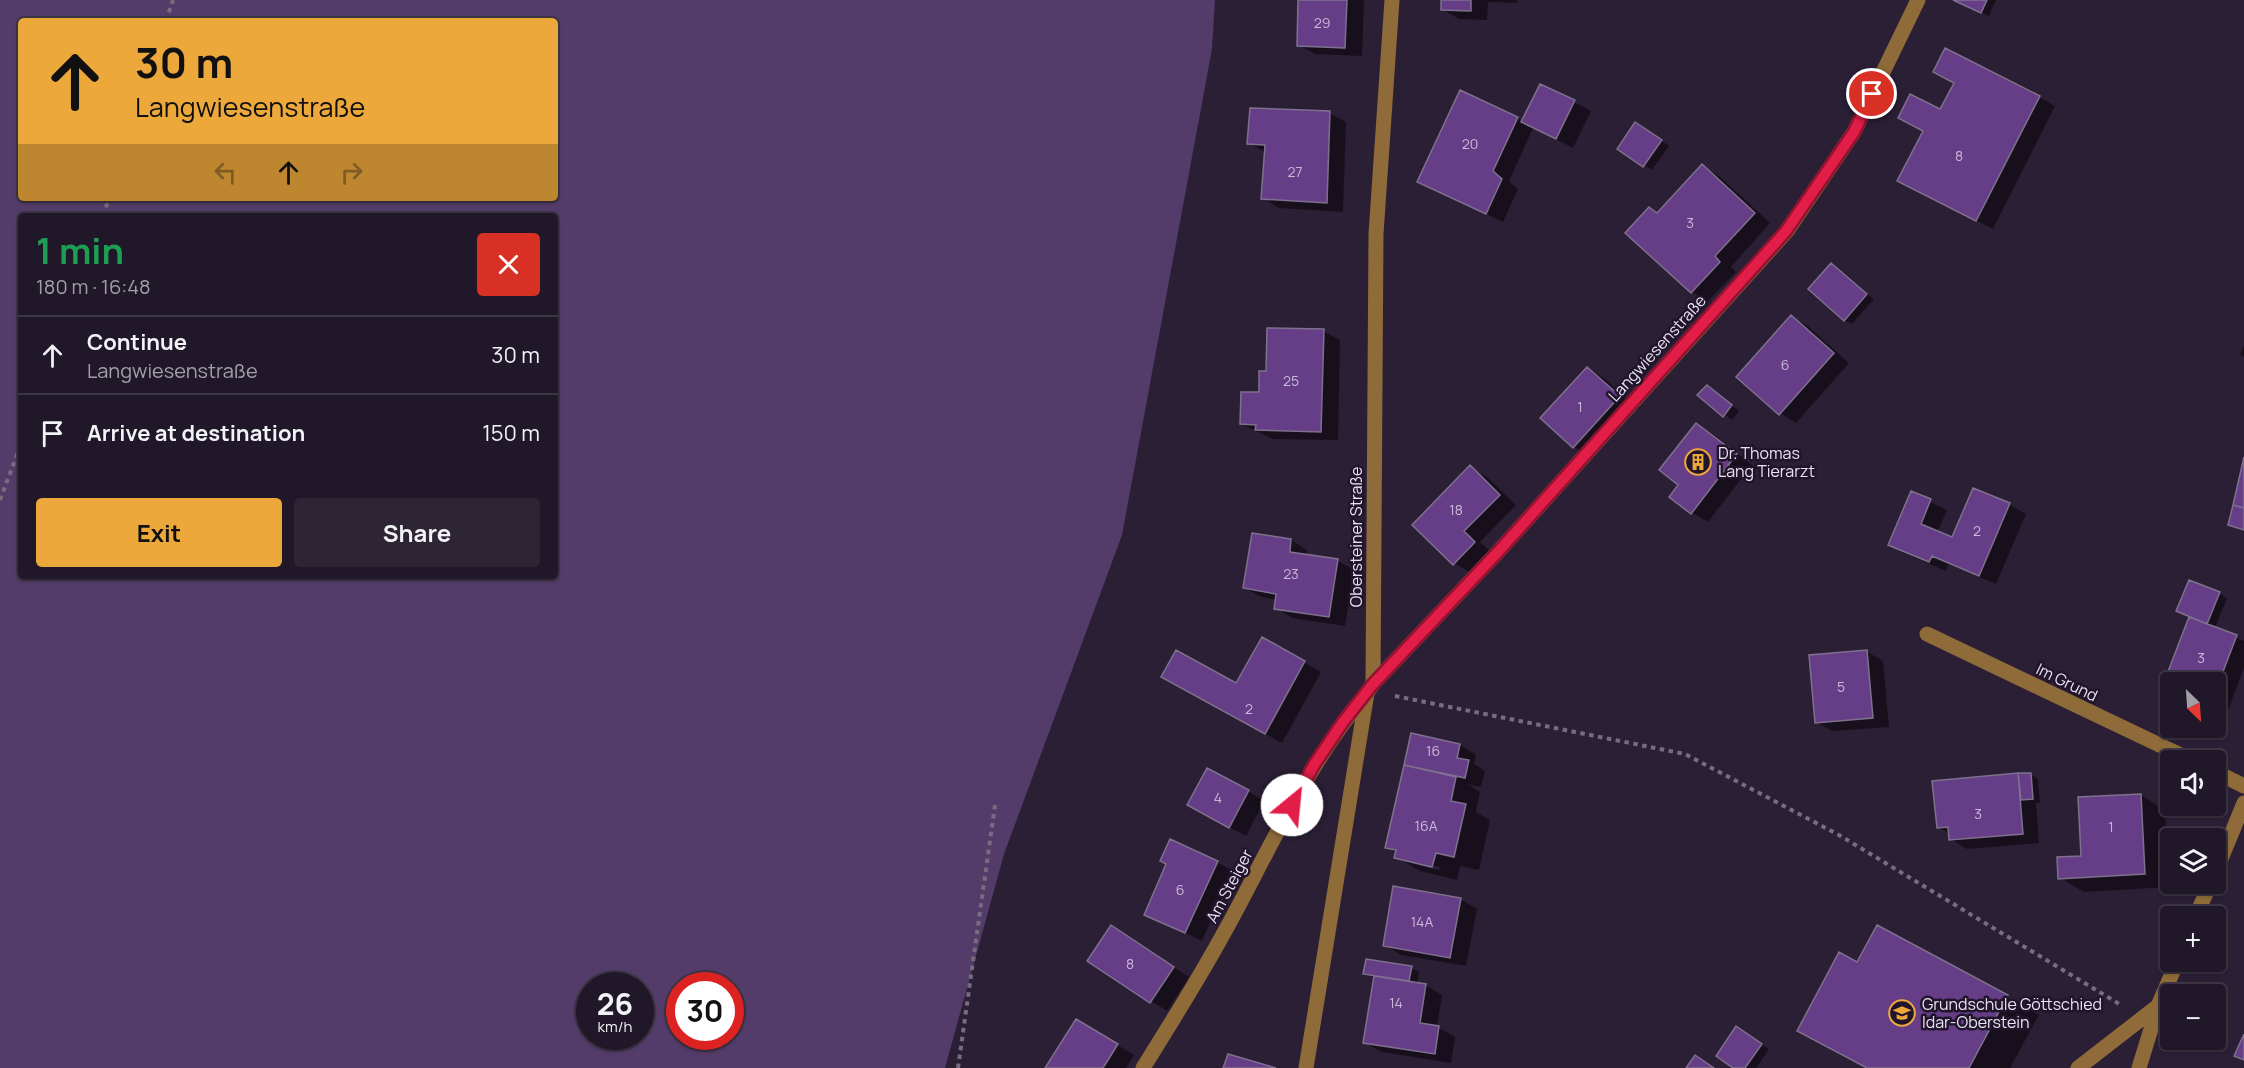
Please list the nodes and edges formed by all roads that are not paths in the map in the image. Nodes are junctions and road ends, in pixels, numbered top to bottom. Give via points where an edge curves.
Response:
1 (1392, 0) edge
2 (1918, 0) edge
3 (1928, 634) dead end
4 (1370, 689) junction
5 (2170, 750) edge
6 (2226, 777) edge
7 (2244, 786) edge
8 (2244, 803) edge
9 (2226, 847) edge
10 (2173, 972) edge
11 (2158, 1006) junction
12 (1143, 1068) edge
13 (1306, 1068) edge
14 (2078, 1068) edge
15 (2139, 1068) edge

1 - 4 street, Obersteiner Straße via 1376,234
2 - 4 street, Langwiesenstraße via 1854,132 1786,231
3 - 5 street, Im Grund
4 - 12 street, Am Steiger via 1314,765 1205,968
4 - 13 street, Obersteiner Straße
6 - 7 street
8 - 9 street
10 - 11 street
11 - 14 street
11 - 15 street

